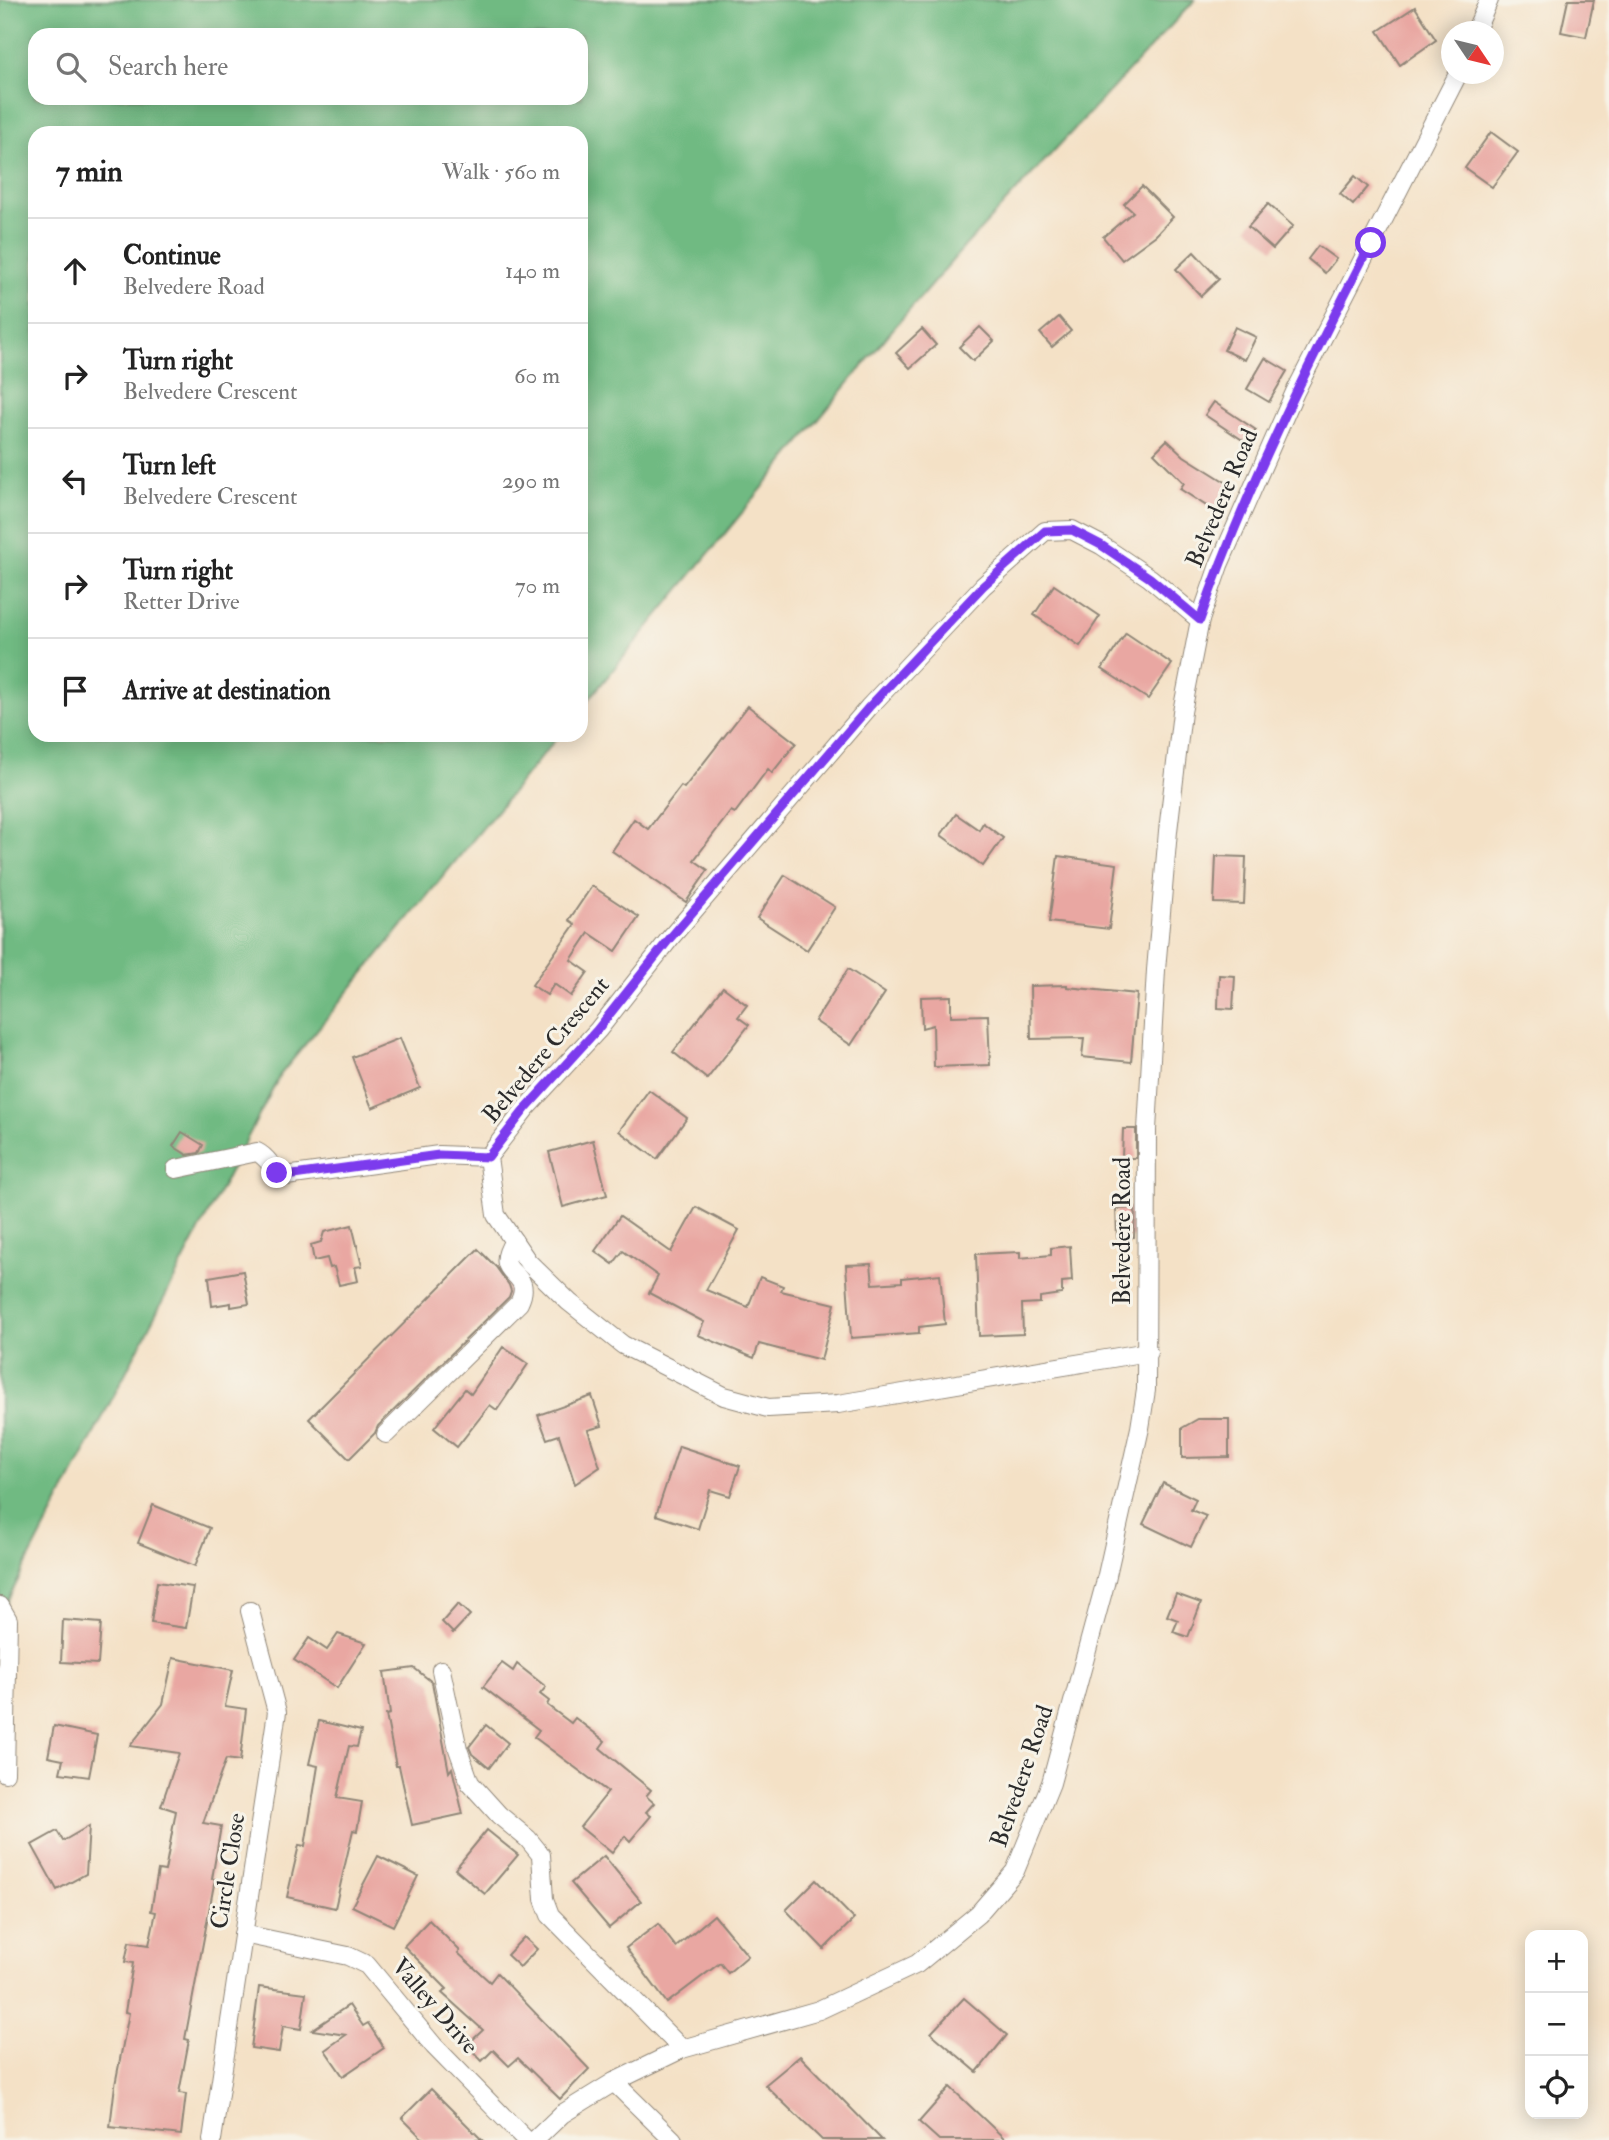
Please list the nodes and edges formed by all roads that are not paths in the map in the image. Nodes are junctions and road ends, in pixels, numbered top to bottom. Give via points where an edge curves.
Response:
1 (1489, 0) edge
2 (1480, 21) edge
3 (1454, 84) edge
4 (1200, 620) junction
5 (488, 1157) junction
6 (176, 1169) dead end
7 (514, 1241) junction
8 (1148, 1352) junction
9 (386, 1434) dead end
10 (0, 1606) edge
11 (250, 1611) dead end
12 (441, 1670) dead end
13 (5, 1773) dead end
14 (243, 1934) junction
15 (682, 2049) junction
16 (614, 2082) junction
17 (212, 2140) edge
18 (526, 2140) edge
19 (535, 2140) edge
20 (673, 2140) edge

1 - 2 street
3 - 4 street, Belvedere Road via 1295,392 1219,565
4 - 5 street, Belvedere Crescent via 1101,545 1072,530 1045,531 983,586 869,707
4 - 8 street, Belvedere Road via 1182,712 1156,970 1147,1130
5 - 6 street via 439,1155 286,1176 257,1152
5 - 7 street, Belvedere Crescent via 496,1215
7 - 8 street, Belvedere Crescent via 528,1262 569,1302 623,1345 724,1396 768,1408 838,1404
7 - 9 street via 506,1263 523,1284 519,1303
8 - 15 street, Belvedere Road via 1140,1428 1105,1584 1051,1783 1015,1871 978,1914 917,1964 820,2010
10 - 13 street via 8,1620
11 - 14 street, Circle Close via 277,1712
12 - 15 street via 470,1783 541,1855 544,1899 550,1915
14 - 17 street, Circle Close
14 - 18 street, Valley Drive via 348,1956 367,1965 434,2046
15 - 16 street, Belvedere Road
16 - 19 street, Belvedere Road via 562,2114
16 - 20 street

